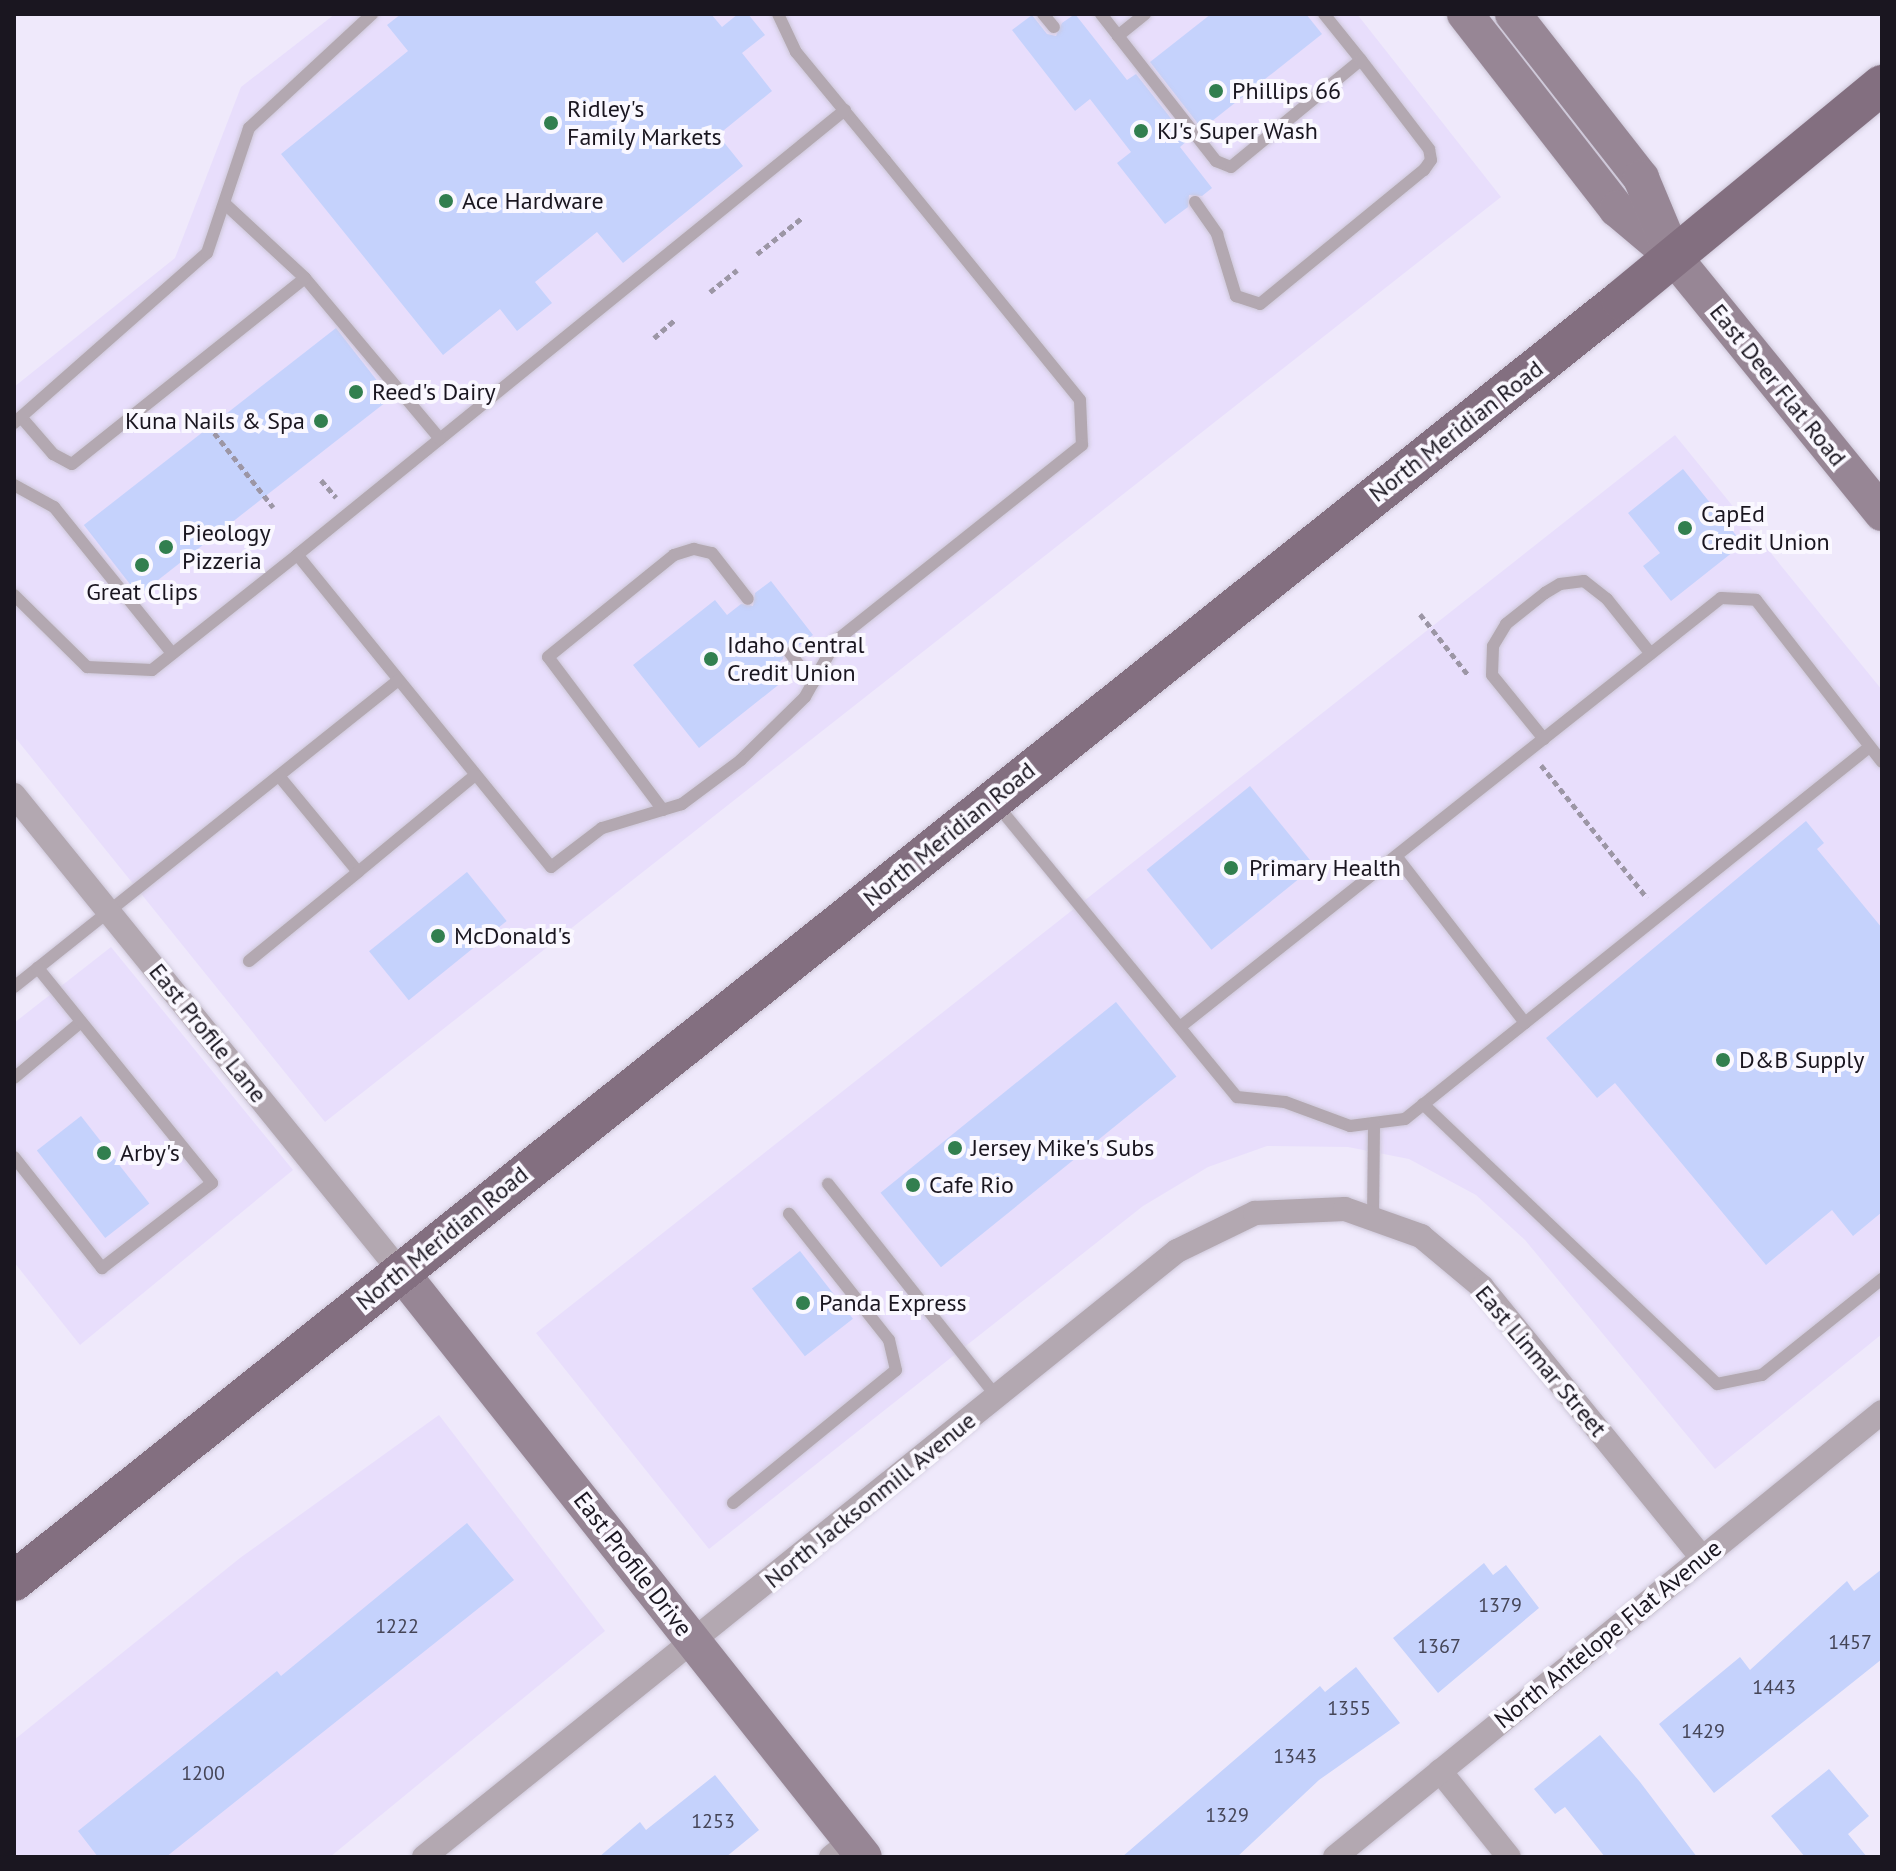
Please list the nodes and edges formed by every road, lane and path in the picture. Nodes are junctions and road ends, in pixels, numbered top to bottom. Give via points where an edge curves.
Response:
1 (372, 14) edge
2 (778, 14) edge
3 (1043, 14) edge
4 (1101, 14) edge
5 (1145, 14) edge
6 (1324, 14) edge
7 (1465, 14) edge
8 (1513, 14) edge
9 (1054, 27) dead end
10 (1118, 36) junction
11 (1361, 60) junction
12 (1882, 85) edge
13 (845, 110) junction
14 (1195, 202) dead end
15 (224, 203) junction
16 (803, 217) dead end
17 (757, 254) dead end
18 (1674, 257) junction
19 (737, 270) dead end
20 (305, 278) junction
21 (710, 292) dead end
22 (675, 320) dead end
23 (654, 338) dead end
24 (18, 420) edge
25 (208, 425) dead end
26 (440, 439) junction
27 (321, 480) dead end
28 (14, 485) edge
29 (339, 501) dead end
30 (273, 507) dead end
31 (1882, 513) edge
32 (297, 555) junction
33 (14, 595) edge
34 (748, 599) dead end
35 (1420, 614) dead end
36 (172, 653) junction
37 (790, 653) dead end
38 (1651, 654) junction
39 (1472, 679) dead end
40 (398, 681) junction
41 (813, 683) junction
42 (1544, 739) junction
43 (1867, 749) junction
44 (1529, 750) junction
45 (1882, 762) edge
46 (279, 776) junction
47 (474, 776) junction
48 (14, 795) edge
49 (992, 800) junction
50 (663, 810) junction
51 (1396, 856) junction
52 (358, 872) junction
53 (109, 912) junction
54 (1661, 914) junction
55 (249, 961) dead end
56 (38, 968) junction
57 (14, 987) edge
58 (81, 1022) junction
59 (1525, 1023) junction
60 (1180, 1027) junction
61 (14, 1078) edge
62 (1423, 1104) junction
63 (1374, 1123) junction
64 (14, 1157) edge
65 (828, 1184) dead end
66 (1345, 1209) joint
67 (789, 1214) dead end
68 (1373, 1220) junction
69 (400, 1271) junction
70 (1882, 1279) edge
71 (997, 1397) junction
72 (1882, 1412) edge
73 (733, 1503) dead end
74 (1702, 1558) junction
75 (14, 1581) edge
76 (695, 1642) junction
77 (1440, 1771) junction
78 (849, 1851) edge
79 (424, 1857) edge
80 (1335, 1857) edge
81 (1509, 1857) edge

1 - 15 lane via 249,128
2 - 13 lane via 796,52
3 - 9 lane
4 - 10 lane
5 - 10 lane
6 - 11 lane
7 - 18 street, East Deer Flat Road via 1617,209
8 - 18 street, East Deer Flat Road via 1641,178
10 - 11 lane via 1216,161 1231,167
11 - 14 lane via 1429,149 1431,160 1424,170 1260,304 1236,296 1217,234
12 - 18 main road, North Meridian Road
13 - 26 lane
13 - 41 lane via 1080,400 1082,445 836,641
15 - 20 lane
15 - 24 lane via 207,253
16 - 17 path
18 - 31 street, East Deer Flat Road
18 - 49 main road, North Meridian Road
19 - 21 path
20 - 24 lane via 72,464 53,454
20 - 26 lane
22 - 23 path
25 - 30 path
26 - 32 lane
27 - 29 path
28 - 36 lane via 54,507
32 - 36 lane
32 - 40 lane
33 - 36 lane via 87,667 152,670
34 - 50 lane via 712,553 684,552 548,657
35 - 39 path
37 - 41 lane
38 - 42 lane
38 - 42 lane via 1607,599 1584,581 1560,584 1545,593 1506,624 1493,646 1492,675
38 - 43 lane via 1721,598 1756,600
40 - 46 lane
40 - 47 lane
41 - 50 lane via 741,760 682,804
42 - 44 lane
43 - 45 lane
43 - 54 lane
44 - 51 lane
44 - 54 path
46 - 52 lane
46 - 53 lane
47 - 50 lane via 551,867 602,828
47 - 52 lane
48 - 53 street, East Profile Lane
49 - 60 lane
49 - 69 main road, North Meridian Road
51 - 59 lane
51 - 60 lane
52 - 55 lane
53 - 56 lane
53 - 69 street, East Profile Lane
54 - 59 lane
56 - 57 lane
56 - 58 lane
58 - 61 lane
58 - 64 lane via 212,1183 102,1268
59 - 62 lane
60 - 63 lane via 1237,1097 1285,1102 1350,1126
62 - 63 lane via 1405,1119
62 - 70 lane via 1717,1384 1762,1375
63 - 68 lane
65 - 71 lane
66 - 68 street, East Linmar Street
66 - 71 street, North Jacksonmill Avenue via 1255,1213 1177,1251
67 - 73 lane via 889,1340 896,1370
68 - 74 street, East Linmar Street via 1421,1236 1482,1287
69 - 75 main road, North Meridian Road
69 - 76 street, East Profile Drive
71 - 76 street, North Jacksonmill Avenue
72 - 74 street, North Antelope Flat Avenue
74 - 77 street, North Antelope Flat Avenue
76 - 78 street, East Profile Drive
76 - 79 street, North Jacksonmill Avenue
77 - 80 street, North Antelope Flat Avenue
77 - 81 street

